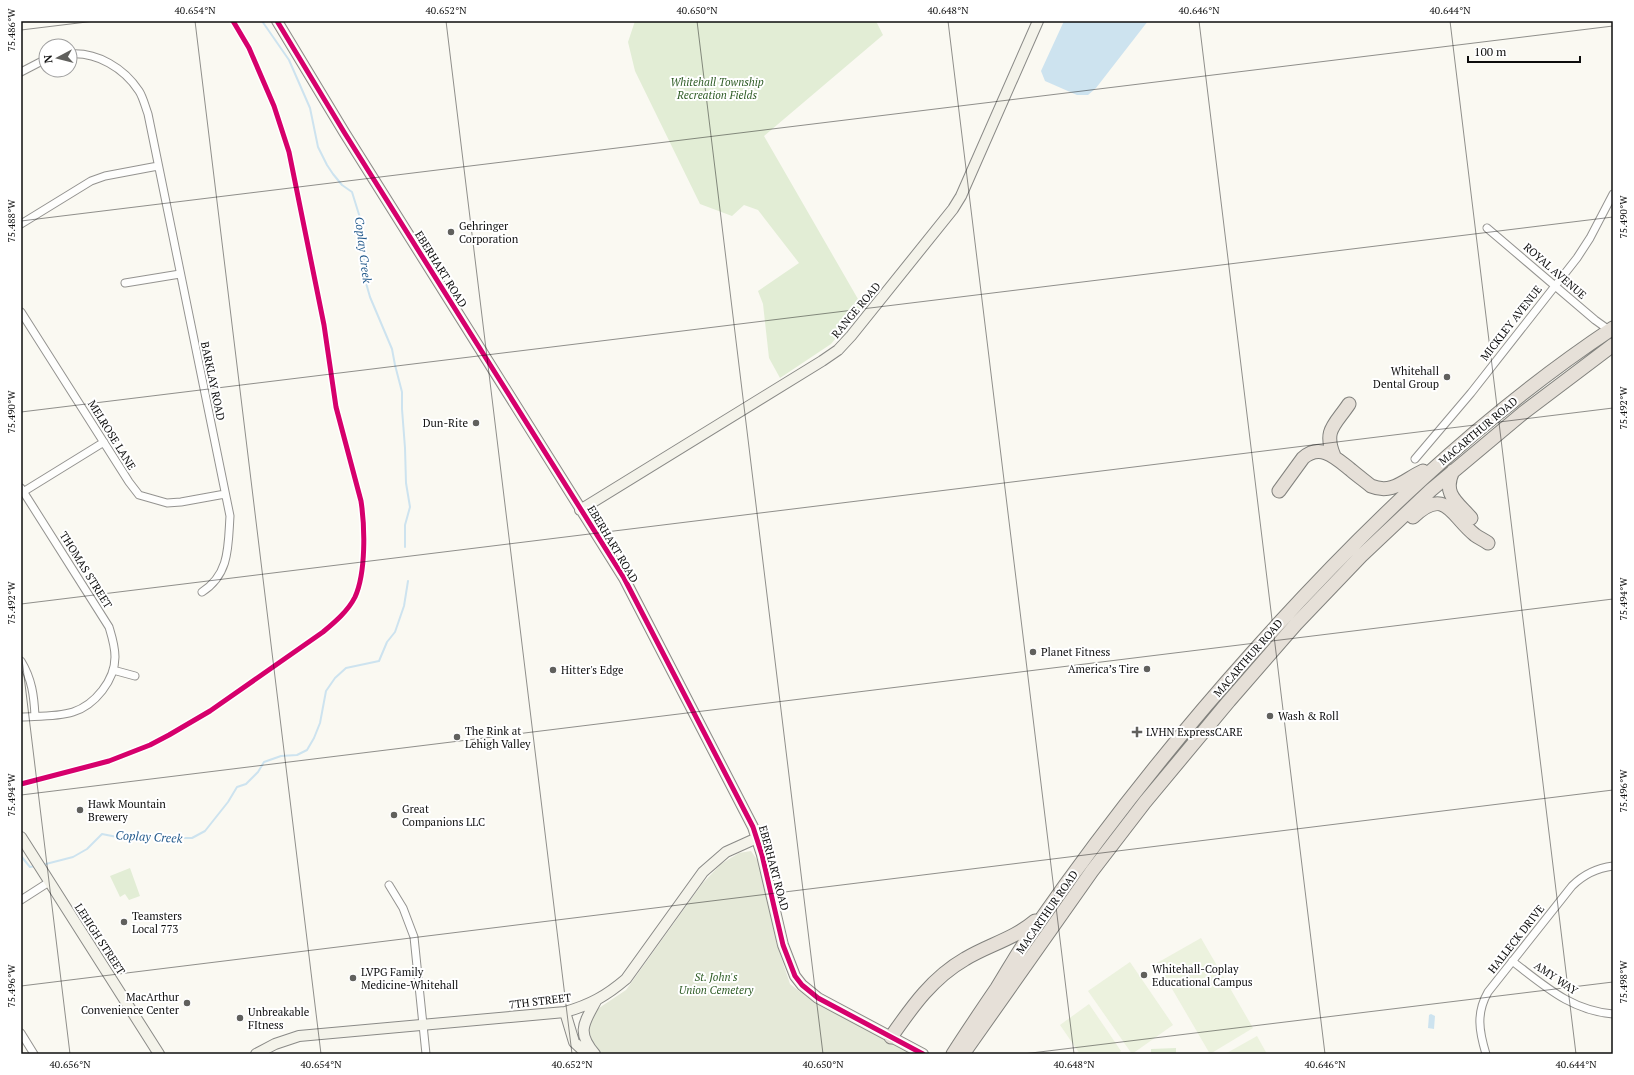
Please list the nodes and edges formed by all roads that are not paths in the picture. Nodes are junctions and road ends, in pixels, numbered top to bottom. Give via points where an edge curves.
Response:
1 (276, 21) edge
2 (1038, 21) edge
3 (78, 53) edge
4 (38, 63) edge
5 (21, 72) edge
6 (158, 166) junction
7 (1613, 194) edge
8 (21, 224) edge
9 (1487, 228) dead end
10 (180, 274) junction
11 (125, 283) dead end
12 (1555, 285) junction
13 (21, 312) edge
14 (1611, 329) edge
15 (1613, 345) edge
16 (1349, 404) dead end
17 (104, 442) junction
18 (1334, 456) junction
19 (1415, 459) dead end
20 (1436, 466) junction
21 (1454, 470) junction
22 (22, 490) edge
23 (1279, 491) dead end
24 (225, 494) junction
25 (580, 510) junction
26 (1382, 536) junction
27 (202, 592) dead end
28 (21, 661) edge
29 (113, 670) junction
30 (135, 676) dead end
31 (35, 716) junction
32 (21, 717) edge
33 (21, 837) edge
34 (758, 838) junction
35 (1613, 866) edge
36 (49, 882) junction
37 (389, 885) dead end
38 (21, 900) edge
39 (1050, 906) junction
40 (1512, 961) junction
41 (596, 1001) junction
42 (564, 1012) junction
43 (1613, 1014) edge
44 (423, 1024) junction
45 (21, 1033) edge
46 (891, 1037) junction
47 (34, 1054) edge
48 (159, 1054) edge
49 (256, 1054) edge
50 (426, 1054) edge
51 (587, 1054) edge
52 (594, 1054) edge
53 (924, 1054) edge
54 (953, 1054) edge
55 (964, 1054) edge
56 (1486, 1054) edge

1 - 25 street, EBERHART ROAD
2 - 25 street, RANGE ROAD via 961,196 838,350
3 - 6 street, BARKLAY ROAD via 99,58 118,69 139,91 148,114
4 - 5 street
6 - 8 street via 91,181
6 - 10 street, BARKLAY ROAD
7 - 12 street, MICKLEY AVENUE via 1590,238
9 - 12 street, ROYAL AVENUE
10 - 11 street
10 - 24 street, BARKLAY ROAD
12 - 14 street, ROYAL AVENUE via 1595,320
12 - 19 street, MICKLEY AVENUE via 1471,393
13 - 17 street, MELROSE LANE
14 - 20 highway, MACARTHUR ROAD via 1519,397
15 - 21 highway, MACARTHUR ROAD via 1523,413
16 - 18 highway via 1330,432 1329,441
17 - 22 street
17 - 24 street, MELROSE LANE via 139,495 167,503
18 - 20 highway via 1371,486 1385,490
18 - 23 highway via 1318,451 1306,454
20 - 39 highway, MACARTHUR ROAD via 1331,566 1237,670 1135,792
21 - 26 highway, MACARTHUR ROAD
21 - 26 highway via 1448,484 1449,492 1481,529 1488,543 1474,534 1450,509 1438,504 1426,507 1397,531
22 - 29 street, THOMAS STREET via 109,627 114,643
24 - 27 street, BARKLAY ROAD via 230,516 225,562 220,576 212,586
25 - 34 street, EBERHART ROAD via 624,578
26 - 55 highway, MACARTHUR ROAD via 1296,624 1155,789 1092,871
28 - 31 street via 33,691
29 - 30 street
29 - 31 street via 100,693 89,704 73,712
31 - 32 street
33 - 36 street, LEHIGH STREET
34 - 41 street, 7TH STREET via 726,852 703,872 626,979
34 - 46 street, EBERHART ROAD via 783,945 795,976 818,998
35 - 40 street, HALLECK DRIVE via 1591,871 1576,882
36 - 38 street
36 - 48 street, LEHIGH STREET
37 - 44 street via 403,908 414,937
39 - 46 highway via 1026,929 965,959 936,980 916,1002
39 - 54 highway, MACARTHUR ROAD
40 - 43 street, AMY WAY via 1569,1002 1585,1009
40 - 56 street, HALLECK DRIVE via 1488,992 1481,1008 1479,1027
41 - 42 street, 7TH STREET
41 - 52 street via 586,1018 583,1032 586,1044
42 - 44 street, 7TH STREET
42 - 51 street via 574,1042
44 - 49 street, 7TH STREET via 299,1036
44 - 50 street
45 - 47 street
46 - 53 street, EBERHART ROAD

